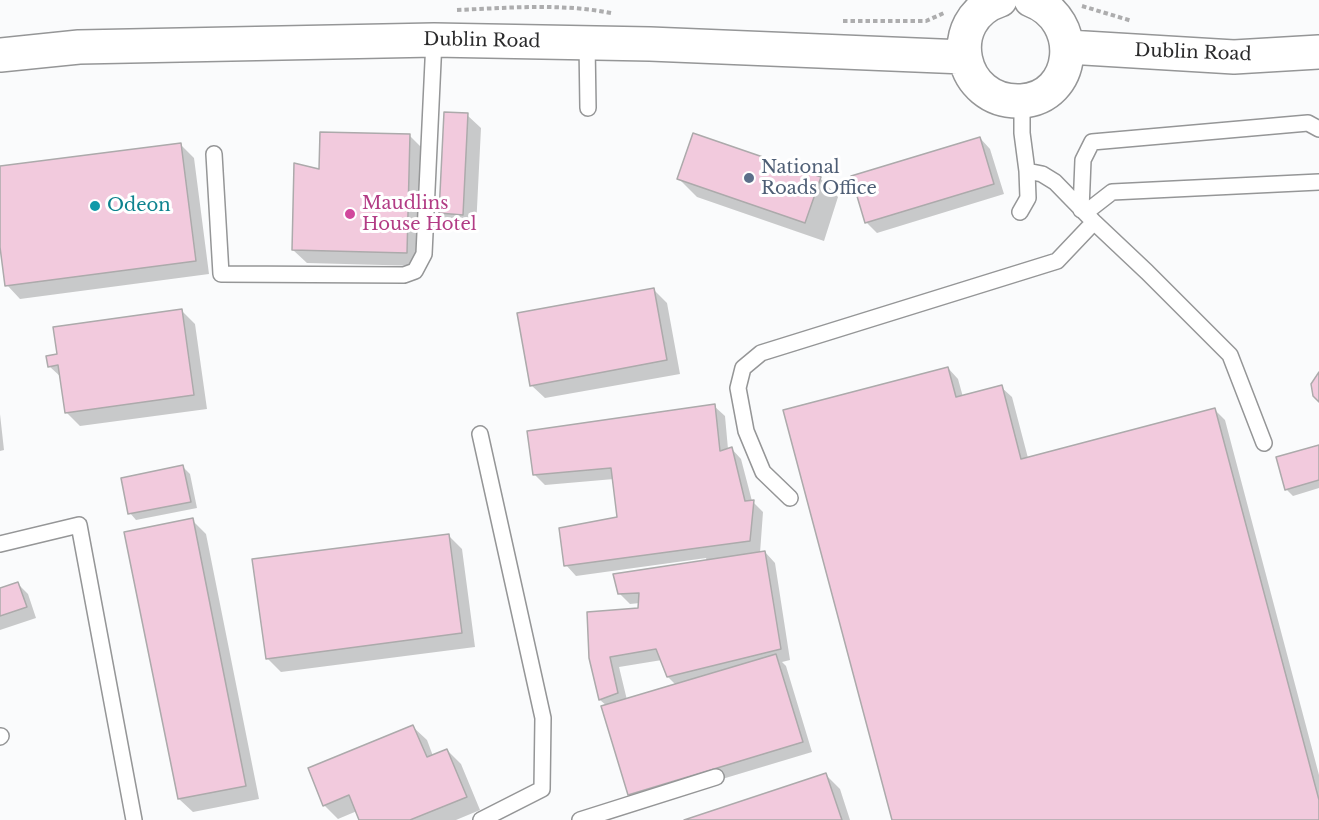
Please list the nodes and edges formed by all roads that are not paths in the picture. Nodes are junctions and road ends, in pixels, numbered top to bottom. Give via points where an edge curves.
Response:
1 (1000, 0) edge
2 (1031, 0) edge
3 (434, 40) junction
4 (587, 43) junction
5 (1068, 47) junction
6 (1319, 52) edge
7 (0, 55) edge
8 (964, 57) junction
9 (1022, 101) junction
10 (588, 108) dead end
11 (1319, 129) edge
12 (214, 154) dead end
13 (1027, 171) junction
14 (1319, 182) edge
15 (1020, 212) dead end
16 (1086, 215) junction
17 (480, 434) dead end
18 (1264, 443) dead end
19 (790, 498) dead end
20 (0, 544) edge
21 (716, 777) dead end
22 (134, 820) edge
23 (481, 820) edge
24 (580, 820) edge

1 - 8 main road via 984,8 972,21 965,37
2 - 5 main road via 1060,22
3 - 4 main road, Dublin Road
3 - 7 main road, Dublin Road via 79,47
3 - 12 lane via 424,254 415,271 404,275 221,274
4 - 8 main road, Dublin Road
4 - 10 lane
5 - 6 main road, Dublin Road via 1234,57
5 - 9 main road via 1066,63 1057,81 1040,95
8 - 9 main road via 981,88 994,96
9 - 13 lane
11 - 16 lane via 1308,123 1092,142 1083,160
13 - 15 lane via 1028,198
13 - 16 lane via 1055,182
14 - 16 lane via 1112,192
16 - 18 lane via 1230,355
16 - 19 lane via 1057,261 760,352 743,368 738,388 746,431 763,472
17 - 23 lane via 543,718 542,789
20 - 22 lane via 79,525
21 - 24 lane

